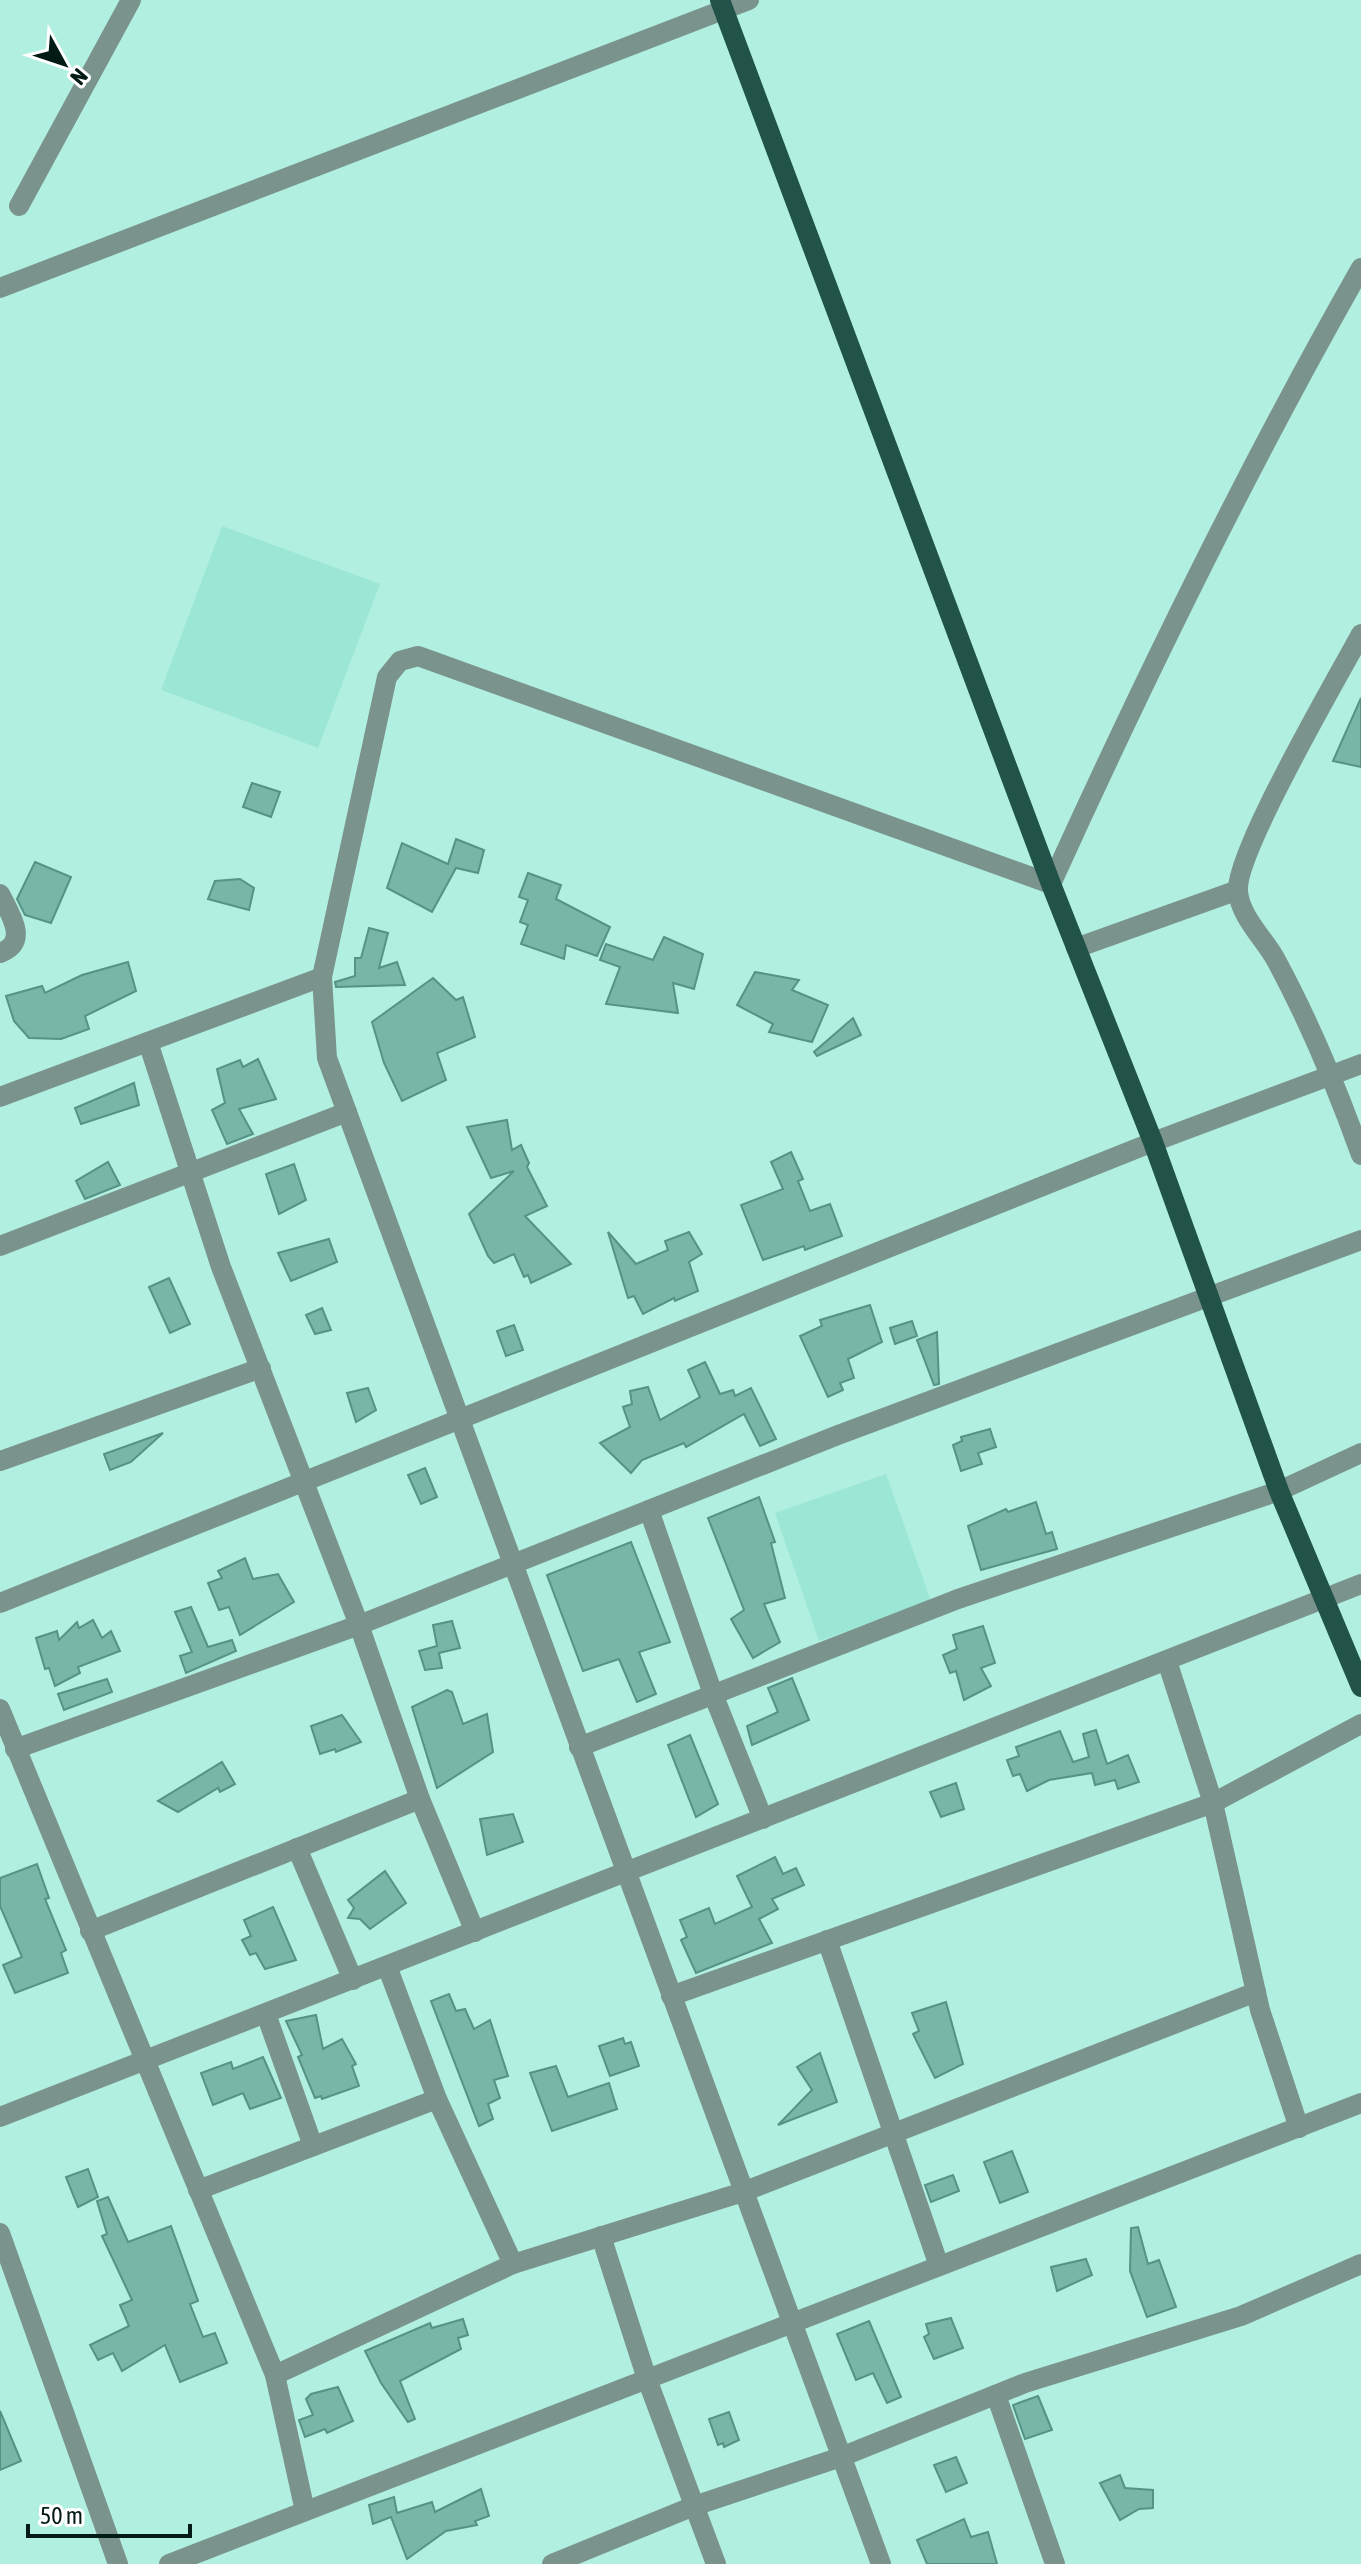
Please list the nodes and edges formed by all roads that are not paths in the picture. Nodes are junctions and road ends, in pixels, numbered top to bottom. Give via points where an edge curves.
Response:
1 (131, 0) edge
2 (749, 0) edge
3 (722, 5) edge
4 (19, 206) dead end
5 (1361, 268) edge
6 (0, 288) edge
7 (1361, 634) edge
8 (1051, 884) junction
9 (1238, 890) junction
10 (0, 894) edge
11 (1076, 948) junction
12 (0, 953) edge
13 (322, 977) junction
14 (148, 1042) junction
15 (1361, 1064) edge
16 (1332, 1075) junction
17 (0, 1097) edge
18 (347, 1112) junction
19 (1153, 1142) junction
20 (1361, 1155) edge
21 (191, 1173) junction
22 (0, 1224) edge
23 (1361, 1240) edge
24 (4, 1245) edge
25 (1210, 1299) junction
26 (261, 1368) junction
27 (459, 1422) junction
28 (1361, 1453) edge
29 (0, 1461) edge
30 (306, 1484) junction
31 (1279, 1491) junction
32 (649, 1510) junction
33 (511, 1565) junction
34 (1361, 1584) edge
35 (1325, 1597) junction
36 (0, 1603) edge
37 (359, 1625) junction
38 (1167, 1661) junction
39 (1361, 1687) edge
40 (713, 1694) junction
41 (0, 1709) edge
42 (1361, 1724) edge
43 (579, 1747) junction
44 (15, 1749) junction
45 (420, 1799) junction
46 (1213, 1803) junction
47 (763, 1819) junction
48 (297, 1848) junction
49 (625, 1873) junction
50 (90, 1931) junction
51 (475, 1932) junction
52 (827, 1940) junction
53 (387, 1966) junction
54 (353, 1980) junction
55 (1256, 1992) junction
56 (671, 1996) junction
57 (266, 2014) junction
58 (144, 2062) junction
59 (437, 2099) junction
60 (1361, 2103) edge
61 (0, 2117) edge
62 (1299, 2128) junction
63 (893, 2133) junction
64 (313, 2146) junction
65 (198, 2190) junction
66 (743, 2192) junction
67 (0, 2233) edge
68 (601, 2236) junction
69 (513, 2264) junction
70 (1361, 2264) edge
71 (939, 2266) junction
72 (792, 2323) junction
73 (275, 2375) junction
74 (647, 2379) junction
75 (996, 2395) junction
76 (841, 2457) junction
77 (694, 2506) junction
78 (305, 2511) junction
79 (118, 2564) edge
80 (169, 2564) edge
81 (552, 2564) edge
82 (716, 2564) edge
83 (881, 2564) edge
84 (1055, 2564) edge

1 - 4 street
2 - 3 street
3 - 6 street
3 - 8 main road
5 - 8 street via 1140,690
7 - 9 street via 1275,796
8 - 11 main road
8 - 13 street via 418,656 400,661 387,677
9 - 11 street
9 - 16 street via 1246,915 1275,958
10 - 12 street via 17,929 11,949
11 - 19 main road
13 - 14 street
13 - 18 street via 327,1058
14 - 17 street
14 - 21 street
15 - 16 street
16 - 19 street
16 - 20 street
18 - 21 street
18 - 27 street
19 - 25 main road
19 - 27 street
21 - 24 street
21 - 26 street
22 - 24 street
23 - 25 street
25 - 31 main road
25 - 32 street
26 - 29 street
26 - 30 street
27 - 30 street
27 - 33 street
28 - 31 street
30 - 36 street
30 - 37 street
31 - 35 main road
31 - 40 street via 958,1599
32 - 33 street
32 - 40 street
33 - 37 street
33 - 43 street
34 - 35 street
35 - 38 street
35 - 39 main road
37 - 44 street
37 - 45 street
38 - 46 street
38 - 47 street
40 - 43 street
40 - 47 street
41 - 44 street
42 - 46 street
43 - 49 street
44 - 50 street
45 - 48 street
45 - 51 street
46 - 52 street
46 - 55 street
47 - 49 street
48 - 50 street
48 - 54 street
49 - 51 street
49 - 56 street
50 - 58 street
51 - 53 street
52 - 56 street
52 - 63 street
53 - 54 street
53 - 59 street
54 - 57 street
55 - 62 street
55 - 63 street
56 - 66 street
57 - 58 street
57 - 64 street
58 - 61 street
58 - 65 street
59 - 64 street
59 - 69 street
60 - 62 street
62 - 71 street
63 - 66 street
63 - 71 street
64 - 65 street
65 - 73 street
66 - 68 street
66 - 72 street
67 - 79 street
68 - 69 street
68 - 74 street
69 - 73 street
70 - 75 street via 1241,2316
71 - 72 street
72 - 74 street
72 - 76 street
73 - 78 street
74 - 77 street
74 - 78 street
75 - 76 street
75 - 84 street
76 - 77 street
76 - 83 street
77 - 81 street
77 - 82 street
78 - 80 street

